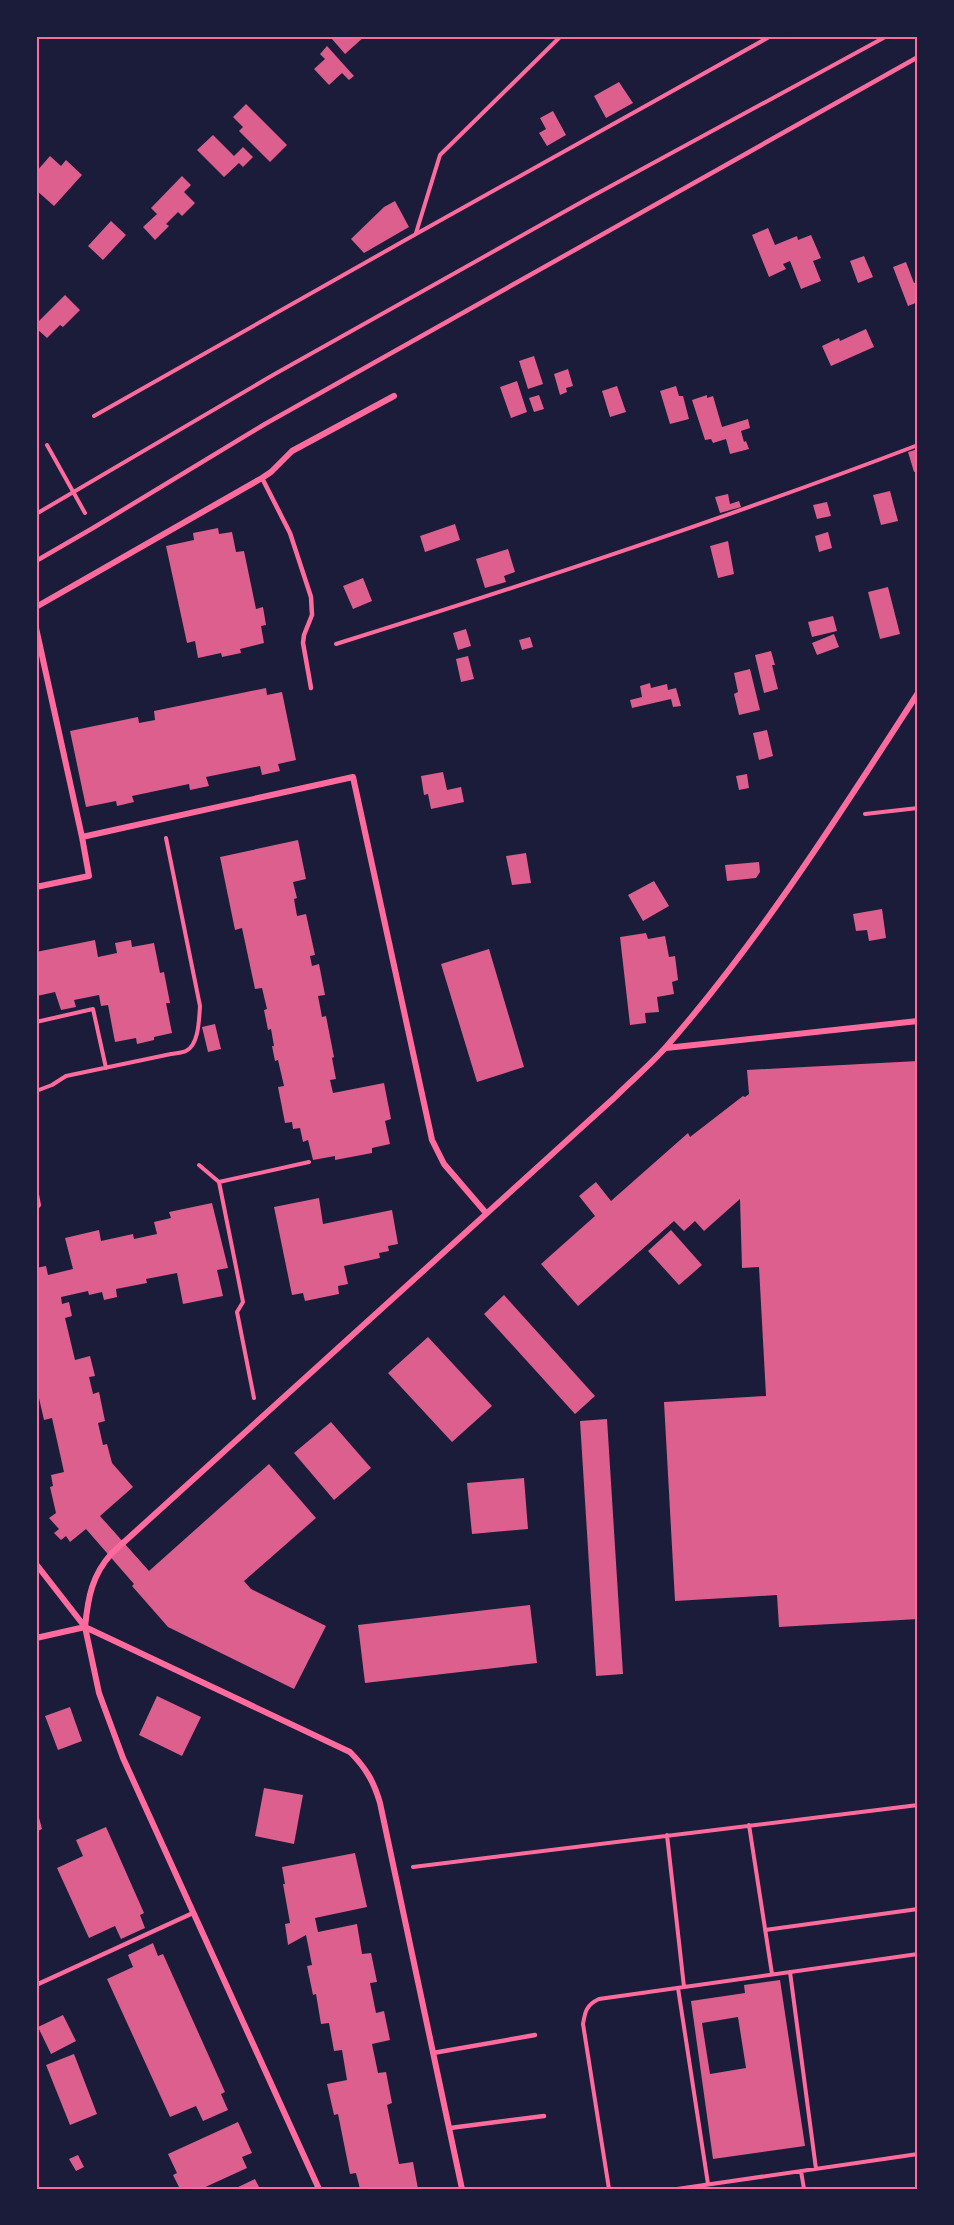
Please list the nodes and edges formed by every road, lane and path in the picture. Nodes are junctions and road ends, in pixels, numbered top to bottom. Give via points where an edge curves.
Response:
1 (561, 36) edge
2 (771, 36) edge
3 (887, 36) edge
4 (918, 57) edge
5 (416, 234) junction
6 (393, 396) dead end
7 (94, 416) dead end
8 (47, 445) dead end
9 (918, 445) edge
10 (262, 478) junction
11 (73, 492) junction
12 (36, 514) edge
13 (36, 561) edge
14 (36, 607) edge
15 (36, 628) edge
16 (336, 644) dead end
17 (311, 688) dead end
18 (918, 693) edge
19 (918, 807) edge
20 (837, 817) junction
21 (162, 819) junction
22 (82, 837) junction
23 (36, 887) edge
24 (918, 1021) edge
25 (36, 1022) edge
26 (665, 1048) junction
27 (106, 1068) junction
28 (36, 1090) edge
29 (309, 1162) dead end
30 (199, 1165) dead end
31 (219, 1182) junction
32 (36, 1189) edge
33 (36, 1209) edge
34 (486, 1213) junction
35 (259, 1419) junction
36 (36, 1564) edge
37 (85, 1627) junction
38 (36, 1638) edge
39 (918, 1805) edge
40 (749, 1825) junction
41 (667, 1835) junction
42 (394, 1870) junction
43 (918, 1909) edge
44 (193, 1913) junction
45 (765, 1930) junction
46 (918, 1954) edge
47 (790, 1972) junction
48 (772, 1974) junction
49 (36, 1985) edge
50 (681, 1987) junction
51 (535, 2035) dead end
52 (433, 2053) junction
53 (544, 2116) dead end
54 (450, 2128) junction
55 (918, 2154) edge
56 (816, 2169) junction
57 (801, 2171) junction
58 (708, 2184) junction
59 (319, 2189) edge
60 (462, 2189) edge
61 (609, 2189) edge
62 (677, 2189) edge
63 (804, 2189) edge

1 - 5 path via 440,154
2 - 5 path
3 - 11 path via 294,363
4 - 13 lane via 265,424
5 - 7 path
6 - 10 street via 292,451
8 - 11 path
9 - 16 path via 518,587
10 - 14 street
10 - 17 lane via 290,533 313,604 303,643
11 - 12 path
15 - 22 street
18 - 20 street
19 - 20 path
20 - 26 street via 713,990
21 - 22 street
21 - 27 path via 200,1006 197,1032 186,1051
21 - 34 street via 353,777 432,1140 444,1164
22 - 23 street via 90,876
24 - 26 street
25 - 27 path via 93,1009
26 - 34 street
27 - 28 path via 66,1076
29 - 31 path
30 - 31 path
31 - 35 path via 243,1302 237,1312
32 - 33 path
34 - 35 street
35 - 37 street via 104,1563 91,1584
36 - 37 street
37 - 38 street
37 - 42 street via 350,1752 374,1782
37 - 44 street via 109,1723
39 - 40 path
40 - 41 path
40 - 45 path
41 - 42 path
41 - 50 path
42 - 52 street
43 - 45 path
44 - 49 lane
44 - 59 street
45 - 48 path
46 - 47 path
47 - 48 path
47 - 56 path
48 - 50 path
50 - 58 path
50 - 61 path via 598,1999 585,2011 583,2024
51 - 52 lane
52 - 54 street
53 - 54 lane
54 - 60 street
55 - 56 path
56 - 57 path
57 - 58 path
57 - 63 path
58 - 62 path

